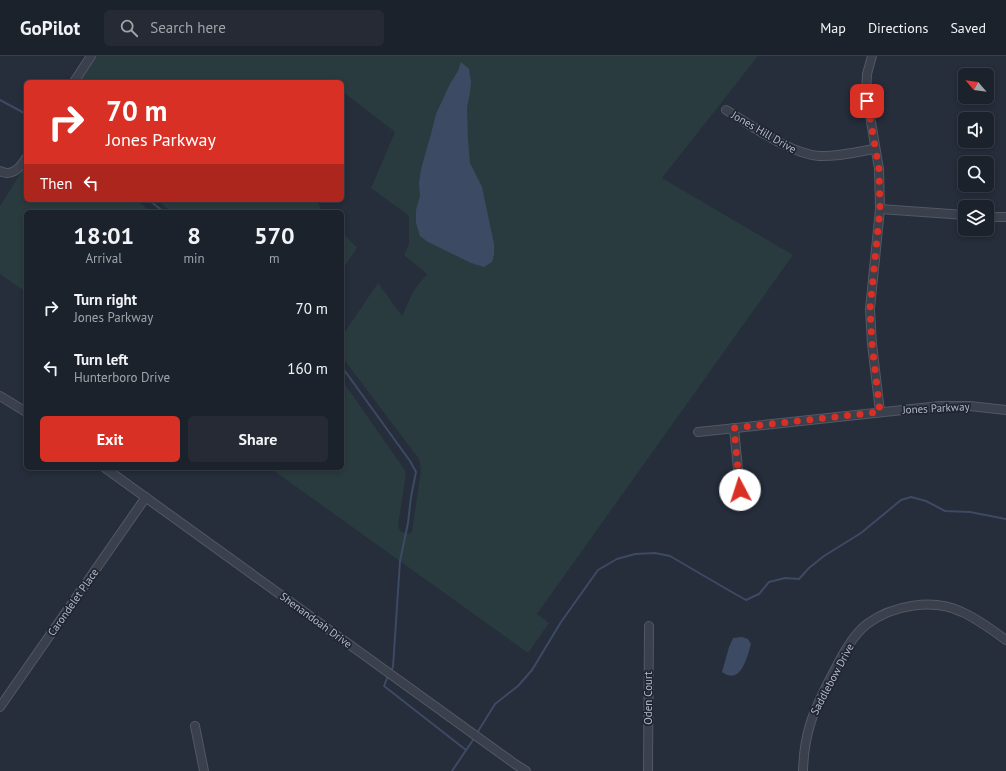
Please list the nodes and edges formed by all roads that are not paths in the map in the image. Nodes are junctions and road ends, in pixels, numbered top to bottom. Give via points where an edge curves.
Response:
1 (91, 56) edge
2 (872, 56) edge
3 (75, 80) edge
4 (726, 110) dead end
5 (874, 149) junction
6 (24, 161) edge
7 (0, 171) edge
8 (880, 209) junction
9 (958, 215) edge
10 (994, 217) edge
11 (1006, 217) edge
12 (0, 396) edge
13 (1006, 410) edge
14 (24, 411) edge
15 (880, 412) junction
16 (734, 428) junction
17 (698, 432) dead end
18 (108, 470) edge
19 (740, 490) dead end
20 (146, 497) junction
21 (649, 626) dead end
22 (1006, 640) edge
23 (0, 707) edge
24 (195, 726) dead end
25 (204, 771) edge
26 (526, 771) edge
27 (648, 771) edge
28 (803, 771) edge

1 - 3 street
2 - 5 street via 866,92
4 - 5 street, Jones Hill Drive via 804,154 820,156
5 - 8 street via 879,169
6 - 7 street via 20,168 12,172
8 - 9 street
8 - 15 street via 870,309
10 - 11 street
12 - 14 street
13 - 15 street, Jones Parkway via 949,406
15 - 16 street, Jones Parkway
16 - 17 street, Jones Parkway
16 - 19 street
18 - 20 street, Shenandoah Drive
20 - 23 street, Carondelet Place
20 - 26 street, Shenandoah Drive
21 - 27 street, Oden Court
22 - 28 street, Saddlebow Drive via 962,612 932,605 908,606 866,624 849,644 815,708 806,733
24 - 25 street

